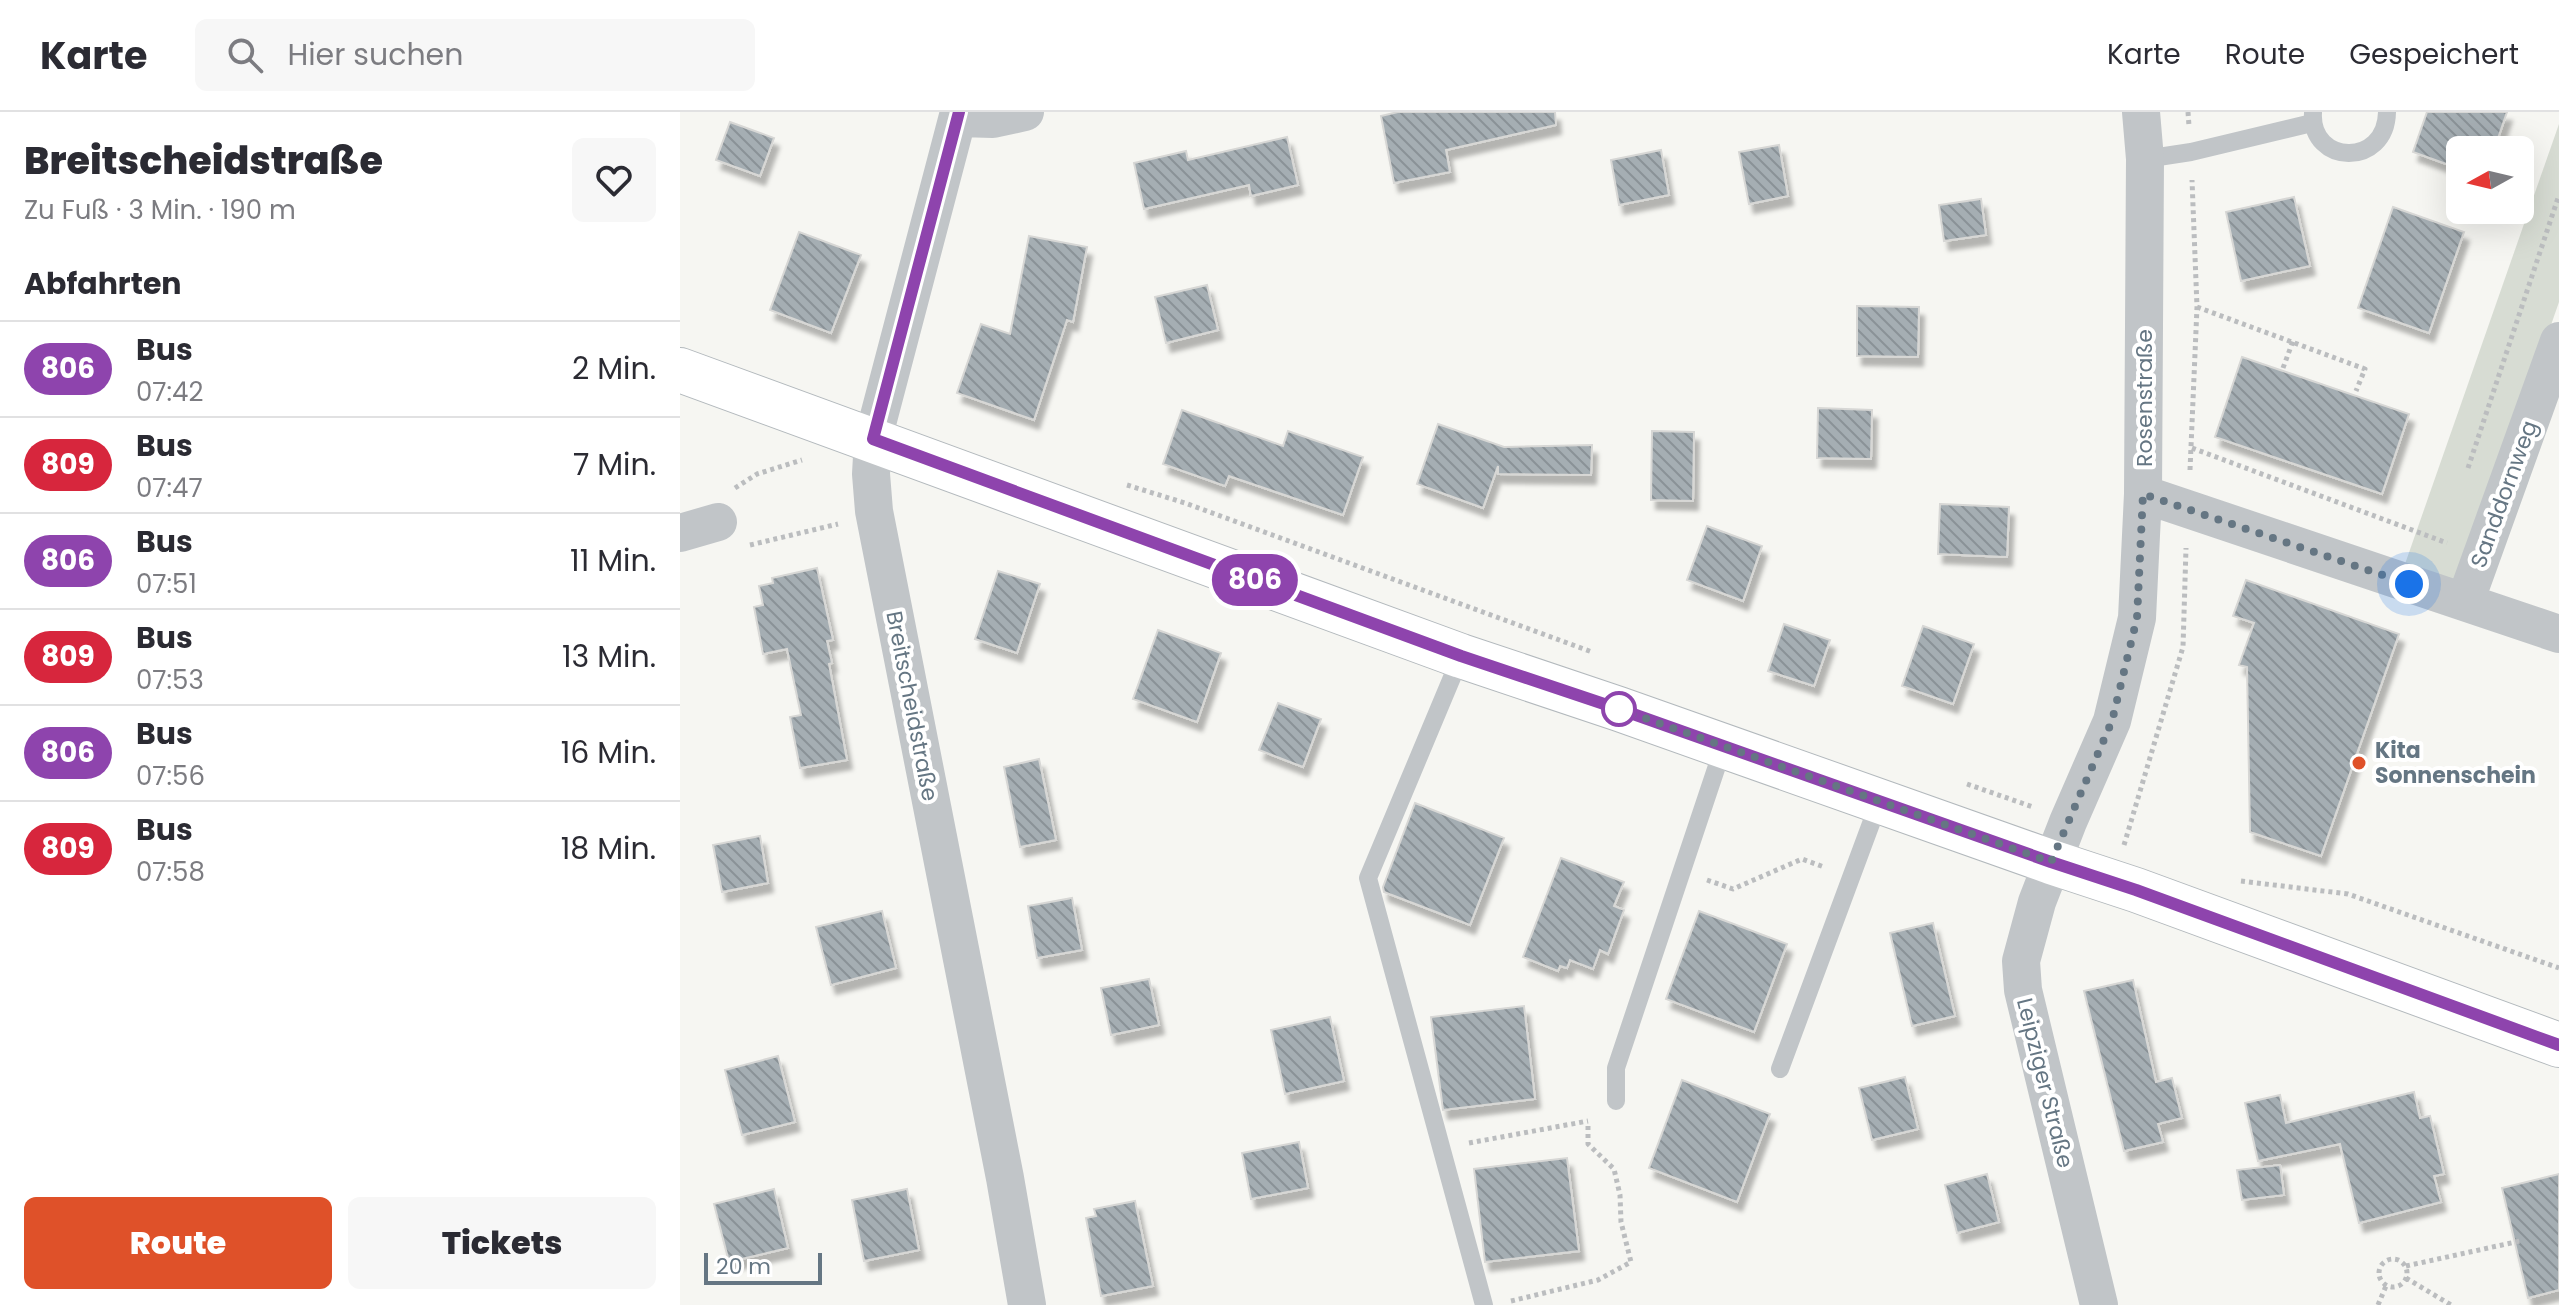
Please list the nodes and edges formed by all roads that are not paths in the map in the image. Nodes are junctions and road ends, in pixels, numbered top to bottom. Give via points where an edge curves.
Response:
1 (1025, 112) edge
2 (2141, 112) edge
3 (2387, 112) edge
4 (959, 115) edge
5 (2313, 118) edge
6 (2145, 159) junction
7 (2559, 341) edge
8 (680, 370) edge
9 (873, 439) junction
10 (2143, 494) junction
11 (718, 522) road end
12 (680, 533) edge
13 (2465, 602) junction
14 (2559, 634) edge
15 (1461, 656) junction
16 (1723, 748) junction
17 (1879, 802) junction
18 (2051, 862) junction
19 (2559, 1045) edge
20 (1780, 1069) dead end
21 (1616, 1101) road end
22 (1027, 1305) edge
23 (1484, 1305) edge
24 (2099, 1305) edge

1 - 4 street via 993,119
2 - 6 street, Rosenstraße
3 - 5 lane via 2379,141 2348,154 2319,139
4 - 9 street, Breitscheidstraße
5 - 6 lane via 2191,152
6 - 10 street, Rosenstraße
7 - 13 street, Sanddornweg
8 - 9 main road
9 - 15 main road
9 - 22 street, Breitscheidstraße via 874,511
10 - 13 street
10 - 18 street, Rosenstraße via 2137,618 2112,721
11 - 12 street
13 - 14 street
15 - 16 main road
15 - 23 lane via 1368,878
16 - 17 main road
16 - 21 lane via 1616,1068
17 - 18 main road
17 - 20 lane
18 - 19 main road
18 - 24 street, Leipziger Straße via 2021,961 2023,990

